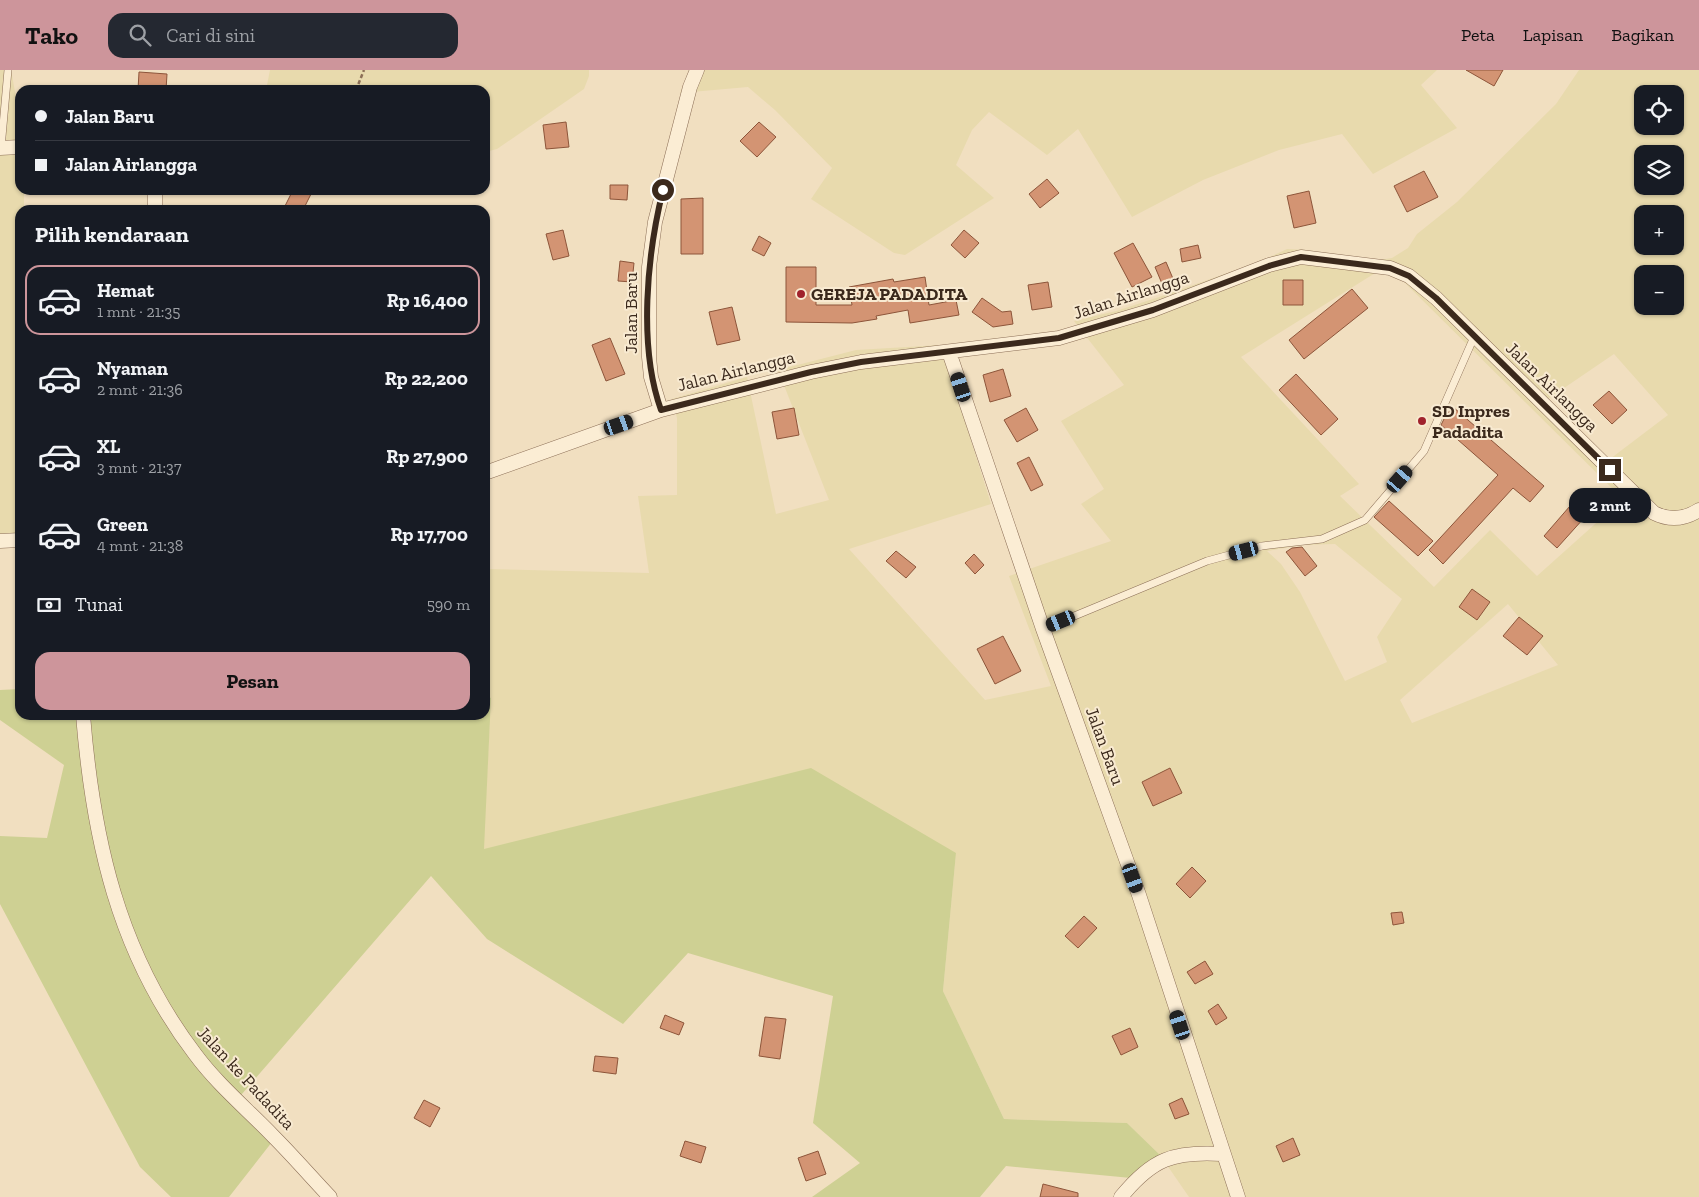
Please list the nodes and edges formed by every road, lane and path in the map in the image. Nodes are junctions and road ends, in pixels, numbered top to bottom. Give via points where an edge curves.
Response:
1 (8, 70) edge
2 (364, 70) edge
3 (697, 70) edge
4 (358, 85) edge
5 (15, 147) edge
6 (1, 148) edge
7 (1474, 337) junction
8 (949, 352) junction
9 (661, 410) junction
10 (490, 471) edge
11 (1699, 510) edge
12 (1042, 629) junction
13 (84, 720) edge
14 (1222, 1154) junction
15 (330, 1197) edge
16 (1121, 1197) edge
17 (1238, 1197) edge

1 - 6 lane
2 - 4 path
3 - 9 street, Jalan Baru via 655,222 649,267 649,357
5 - 6 street
7 - 8 street, Jalan Airlangga via 1409,276 1390,268 1301,257 1153,310 1059,338
7 - 11 street, Jalan Airlangga via 1654,513 1674,518 1689,516
7 - 12 lane via 1424,451 1365,520 1322,539 1262,546 1207,561
8 - 9 street, Jalan Airlangga via 852,363
8 - 12 street, Jalan Baru
9 - 10 street, Jalan Airlangga
12 - 14 street, Jalan Baru via 1139,895
13 - 15 street, Jalan ke Padadita via 94,809 108,879 155,994 202,1063
14 - 16 street via 1200,1153 1158,1162 1138,1176
14 - 17 street, Jalan Baru

